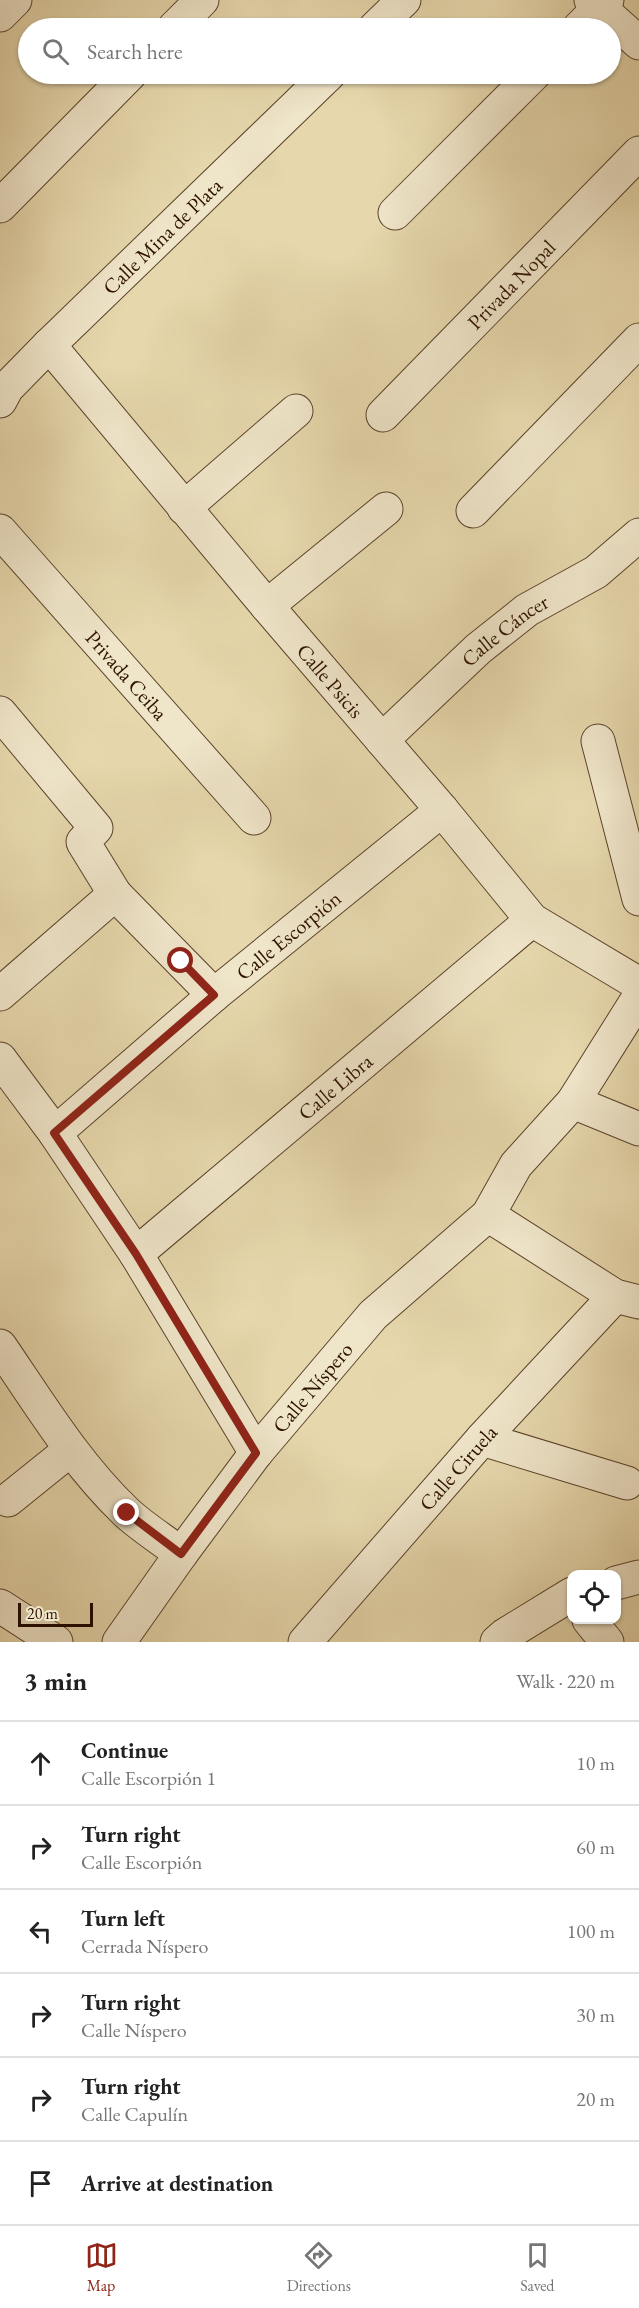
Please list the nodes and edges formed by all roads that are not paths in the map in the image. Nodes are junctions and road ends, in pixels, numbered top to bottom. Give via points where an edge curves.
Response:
1 (15, 0) edge
2 (202, 0) edge
3 (404, 0) edge
4 (0, 15) edge
5 (184, 18) edge
6 (385, 18) edge
7 (621, 29) edge
8 (639, 43) edge
9 (120, 84) edge
10 (319, 84) edge
11 (524, 84) edge
12 (639, 153) edge
13 (0, 206) edge
14 (395, 213) dead end
15 (639, 339) edge
16 (49, 345) junction
17 (2, 391) edge
18 (296, 411) dead end
19 (383, 415) dead end
20 (184, 508) junction
21 (386, 509) dead end
22 (473, 511) dead end
23 (0, 531) edge
24 (639, 535) edge
25 (267, 606) junction
26 (0, 713) edge
27 (382, 740) junction
28 (598, 741) dead end
29 (442, 810) junction
30 (254, 818) dead end
31 (114, 894) junction
32 (639, 899) edge
33 (532, 920) junction
34 (639, 984) edge
35 (0, 994) edge
36 (214, 995) junction
37 (639, 997) edge
38 (0, 1059) edge
39 (573, 1102) junction
40 (639, 1130) edge
41 (54, 1133) junction
42 (488, 1215) junction
43 (136, 1254) junction
44 (627, 1299) edge
45 (0, 1346) edge
46 (482, 1439) junction
47 (70, 1450) junction
48 (256, 1453) junction
49 (627, 1483) dead end
50 (8, 1500) dead end
51 (181, 1554) junction
52 (639, 1577) edge
53 (621, 1581) edge
54 (0, 1606) edge
55 (567, 1606) edge
56 (593, 1624) edge
57 (504, 1640) edge
58 (56, 1642) edge
59 (119, 1642) edge
60 (305, 1642) edge
61 (608, 1642) edge

1 - 4 street
2 - 5 street
3 - 6 street
7 - 8 street
9 - 13 street
10 - 16 street, Calle Mina de Plata
11 - 14 street
12 - 19 street, Privada Nopal
15 - 22 street
16 - 17 street, Calle Mina de Plata
16 - 20 street, Calle Psicis
18 - 20 street
20 - 25 street, Calle Psicis
21 - 25 street
23 - 30 street, Privada Ceiba
24 - 27 street, Calle Cáncer via 596,572 527,610 478,649
25 - 27 street, Calle Psicis
26 - 31 street via 96,828 82,842
27 - 29 street, Calle Psicis
28 - 32 street
29 - 33 street, Calle Psicis
29 - 36 street, Calle Escorpión
31 - 35 street
31 - 36 street
33 - 34 street, Calle Psicis
33 - 43 street, Calle Libra
36 - 41 street, Calle Escorpión
37 - 39 street, Calle Níspero
38 - 41 street
39 - 40 street
39 - 42 street, Calle Níspero via 516,1166
41 - 43 street
42 - 44 street
42 - 48 street, Calle Níspero via 373,1316
43 - 48 street
44 - 46 street, Calle Ciruela
45 - 47 street
46 - 49 street
46 - 60 street, Calle Ciruela
47 - 50 street
47 - 51 street via 127,1513
48 - 51 street, Calle Níspero
51 - 59 street, Calle Níspero
52 - 53 street
54 - 58 street
55 - 57 street
56 - 61 street

